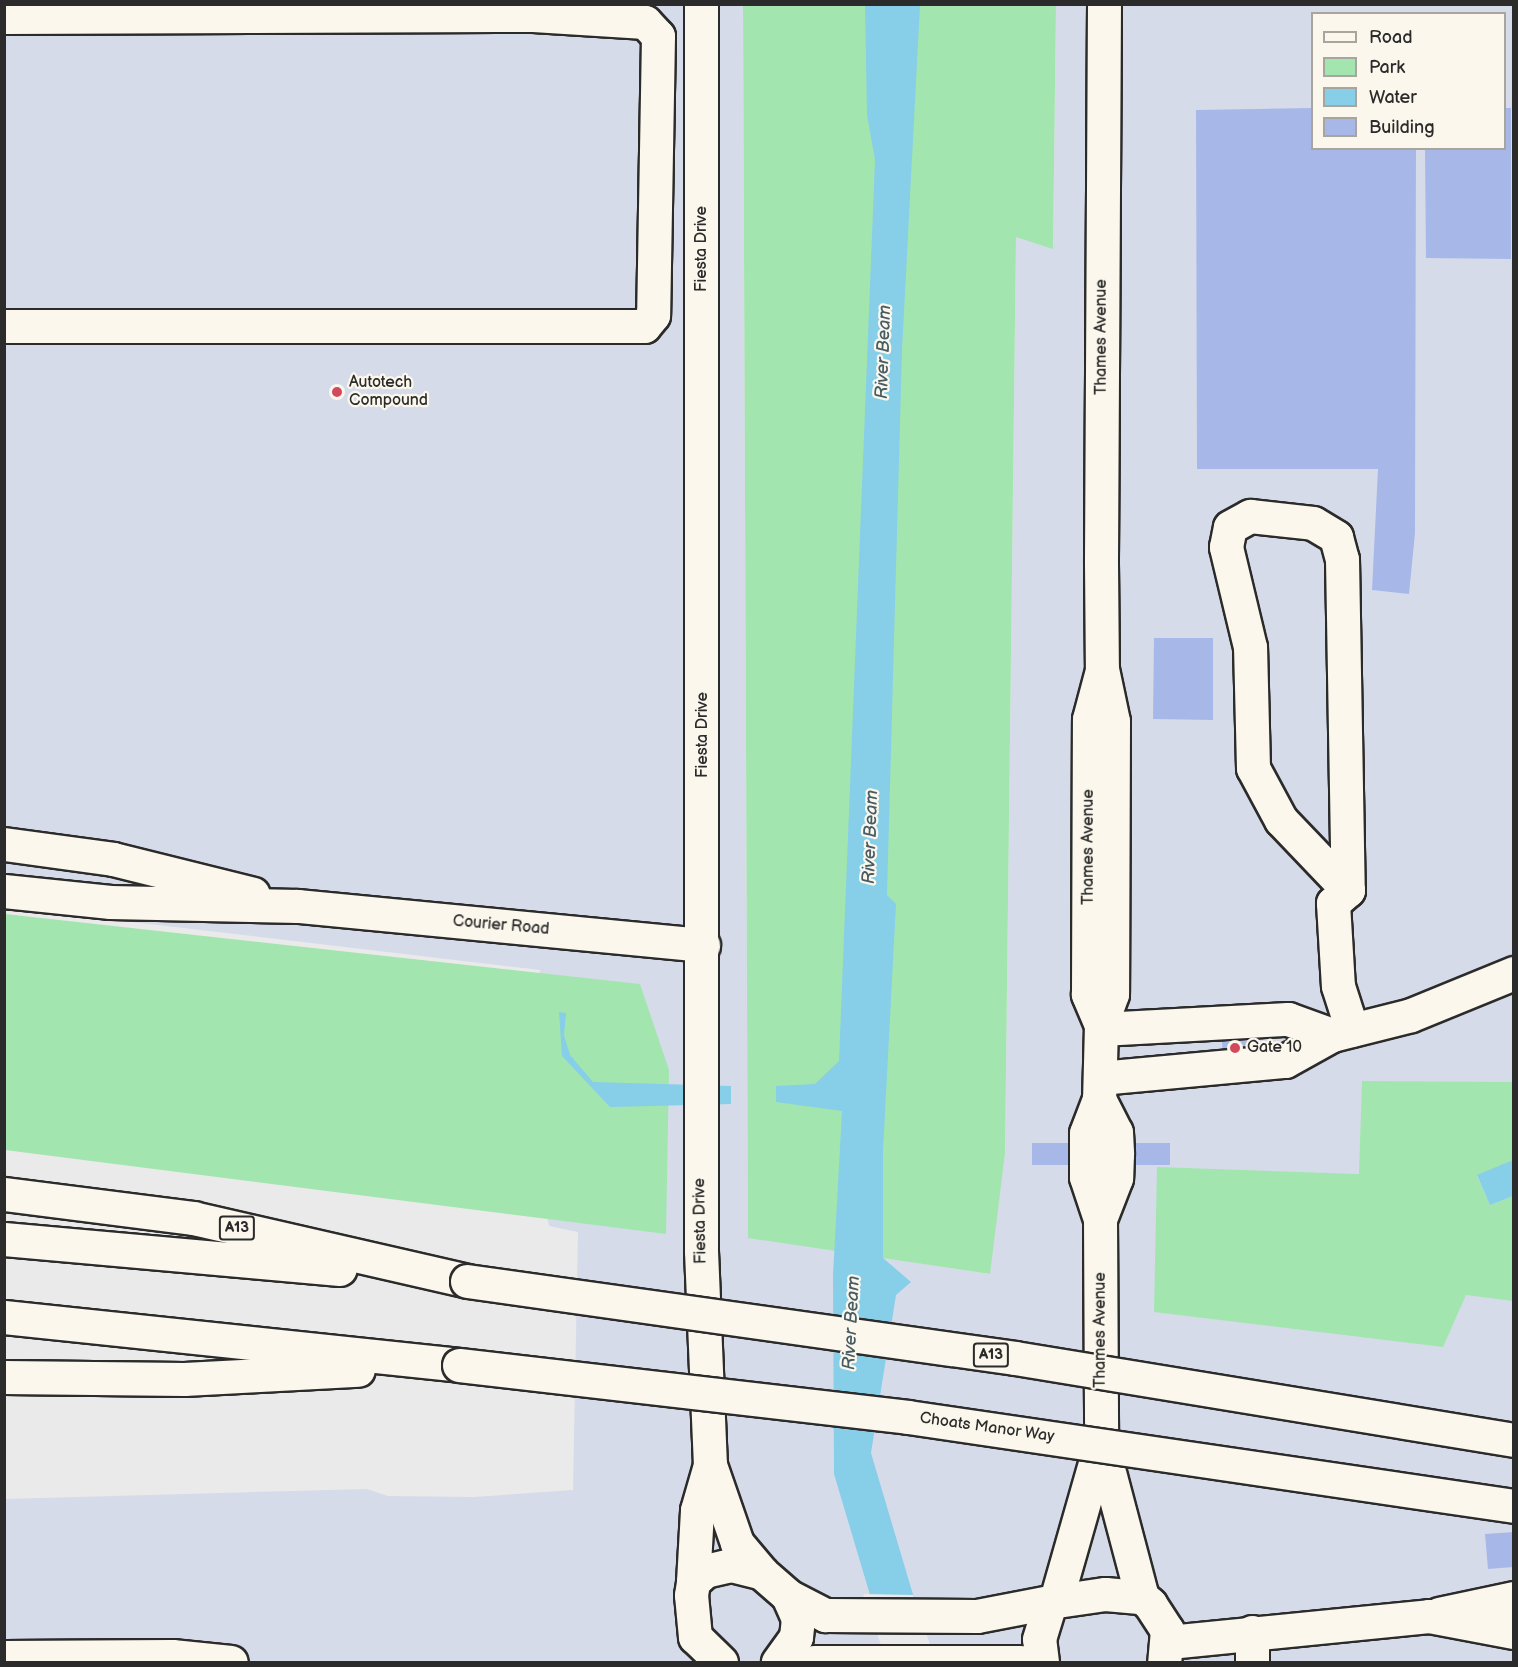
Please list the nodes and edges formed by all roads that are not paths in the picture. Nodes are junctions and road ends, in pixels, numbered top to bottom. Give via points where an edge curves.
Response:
1 (701, 4) edge
2 (1104, 4) edge
3 (364, 10) edge
4 (4, 17) edge
5 (4, 326) edge
6 (4, 844) edge
7 (4, 870) edge
8 (1348, 890) junction
9 (4, 891) edge
10 (196, 892) junction
11 (703, 945) junction
12 (1509, 970) edge
13 (1101, 1027) junction
14 (1342, 1032) junction
15 (1100, 1088) junction
16 (4, 1194) edge
17 (4, 1239) edge
18 (467, 1281) junction
19 (4, 1317) edge
20 (459, 1365) junction
21 (4, 1377) edge
22 (1514, 1440) edge
23 (1101, 1442) junction
24 (710, 1465) junction
25 (1514, 1506) edge
26 (762, 1573) junction
27 (693, 1582) junction
28 (788, 1596) junction
29 (1142, 1597) junction
30 (1514, 1598) edge
31 (1053, 1601) junction
32 (1435, 1616) junction
33 (1514, 1632) edge
34 (1252, 1647) edge
35 (1167, 1652) edge
36 (4, 1657) edge
37 (231, 1662) edge
38 (721, 1662) edge
39 (778, 1662) edge
40 (814, 1662) edge
41 (1020, 1662) edge
42 (1042, 1662) edge

1 - 11 main road, Fiesta Drive
2 - 13 main road, Thames Avenue via 1102,669 1089,719 1088,994
3 - 4 main road
3 - 5 main road via 645,22 658,36 653,315 644,326
6 - 10 main road, Courier Road via 113,859
7 - 10 main road
8 - 8 main road via 1281,820 1253,768 1250,646 1227,547 1230,527 1250,516 1314,523 1336,537 1342,559
8 - 14 main road via 1333,903
9 - 10 main road, Courier Road
10 - 11 main road, Courier Road via 298,906
11 - 24 main road, Fiesta Drive via 701,1131
12 - 14 main road via 1411,1015
13 - 14 main road via 1288,1018
13 - 15 main road, Thames Avenue
14 - 15 main road via 1267,1066
15 - 23 main road, Thames Avenue via 1116,1132 1117,1154 1116,1178 1100,1219
16 - 18 main road, A13 via 193,1218
17 - 18 main road, A13
18 - 22 main road, A13, bridge via 1015,1358
19 - 20 main road
20 - 21 main road via 184,1379
20 - 25 main road, Choats Manor Way, bridge via 908,1417
23 - 29 main road, Thames Avenue
23 - 31 main road, Thames Avenue
24 - 26 main road, Fiesta Drive via 736,1543
24 - 27 main road, Fiesta Drive via 697,1510
26 - 27 main road via 731,1565 705,1571
26 - 28 main road, Fiesta Drive
27 - 38 main road, Fiesta Drive via 691,1629 700,1646
28 - 31 main road via 825,1616 977,1616
28 - 39 main road via 798,1618 796,1637
29 - 31 main road via 1105,1594
29 - 35 main road via 1156,1611
30 - 32 main road
31 - 42 main road, Thames Avenue via 1039,1639
32 - 33 main road
32 - 34 main road
34 - 35 main road
36 - 37 main road via 172,1656
40 - 41 main road

